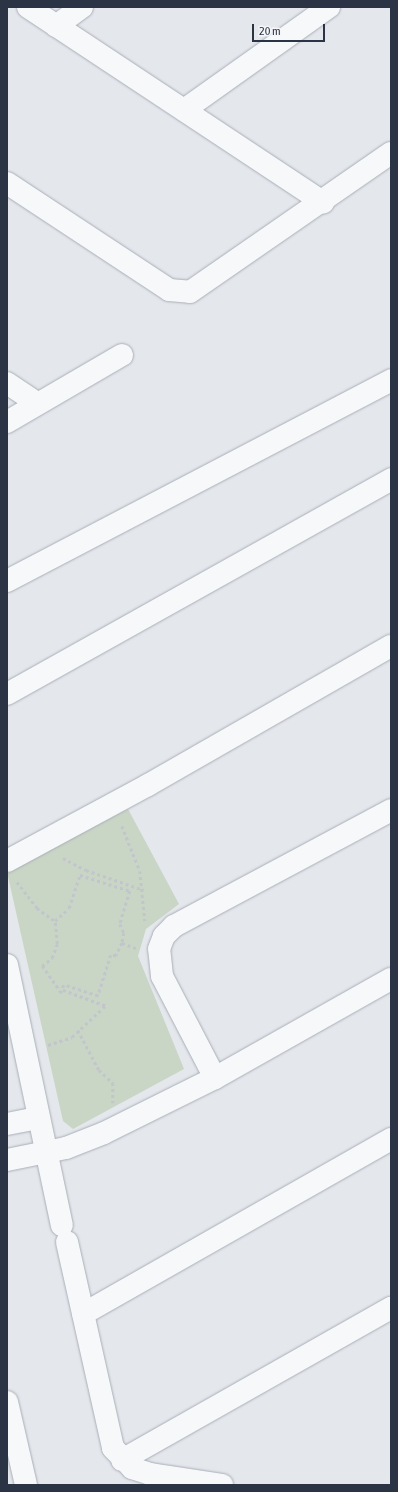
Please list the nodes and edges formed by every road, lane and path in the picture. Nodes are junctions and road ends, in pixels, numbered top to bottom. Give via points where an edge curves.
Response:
1 (28, 7) edge
2 (82, 7) edge
3 (329, 7) edge
4 (56, 26) junction
5 (184, 110) junction
6 (391, 153) edge
7 (7, 183) edge
8 (323, 202) junction
9 (122, 355) dead end
10 (391, 380) edge
11 (7, 383) edge
12 (38, 404) junction
13 (7, 422) edge
14 (391, 479) edge
15 (7, 581) edge
16 (391, 646) edge
17 (7, 694) edge
18 (391, 810) edge
19 (120, 823) dead end
20 (58, 855) dead end
21 (11, 870) edge
22 (144, 890) junction
23 (55, 921) junction
24 (145, 926) dead end
25 (141, 941) dead end
26 (122, 943) junction
27 (7, 965) edge
28 (391, 979) edge
29 (62, 990) junction
30 (78, 1030) junction
31 (42, 1047) dead end
32 (215, 1078) junction
33 (112, 1110) dead end
34 (38, 1118) junction
35 (7, 1124) edge
36 (391, 1139) edge
37 (46, 1153) junction
38 (7, 1160) edge
39 (391, 1308) edge
40 (83, 1314) junction
41 (7, 1402) edge
42 (122, 1460) junction
43 (26, 1485) edge
44 (222, 1485) edge

1 - 4 street
2 - 4 street
3 - 5 street
4 - 5 street
5 - 8 street
6 - 8 street
7 - 8 street via 169,290 190,292
9 - 12 street
10 - 15 street
11 - 12 street
12 - 13 street
14 - 17 street
16 - 21 street via 148,785
18 - 32 street via 174,926 164,936 159,949 162,976
19 - 22 path via 134,852
20 - 22 path via 86,870
21 - 23 path via 37,908
22 - 24 path
23 - 26 path via 69,908 80,875 130,891 120,924 124,934
23 - 29 path via 57,944 52,958 42,966 61,993
25 - 26 path via 138,949
26 - 29 path via 116,956 111,954 98,996 64,985
27 - 34 street
28 - 32 street
29 - 30 path via 105,1003 103,1010
30 - 31 path via 72,1037
30 - 33 path via 99,1070 113,1083
32 - 37 street via 104,1133
34 - 35 street
34 - 37 street
36 - 40 street
37 - 38 street
37 - 40 street
39 - 42 street
40 - 42 street via 107,1434
41 - 43 street
42 - 44 street via 150,1474

